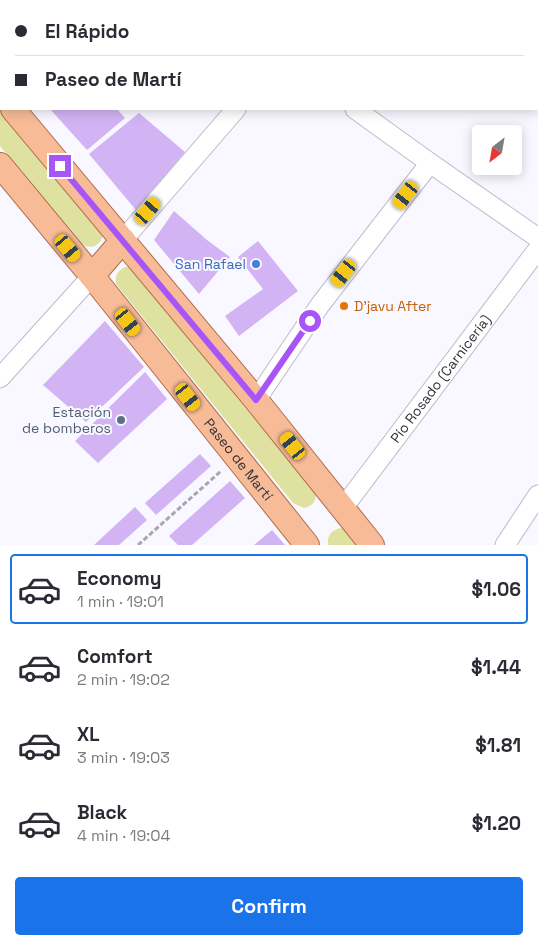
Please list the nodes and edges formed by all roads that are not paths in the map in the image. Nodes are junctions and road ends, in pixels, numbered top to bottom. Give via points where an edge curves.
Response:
1 (235, 110) edge
2 (356, 110) edge
3 (19, 111) edge
4 (430, 163) junction
5 (0, 165) edge
6 (538, 238) edge
7 (123, 240) junction
8 (538, 249) edge
9 (92, 276) junction
10 (0, 378) edge
11 (256, 400) junction
12 (538, 495) edge
13 (342, 508) junction
14 (307, 545) edge
15 (372, 545) edge
16 (505, 545) edge

1 - 7 street
2 - 4 street
3 - 7 main road
4 - 6 street
4 - 11 street via 320,305
5 - 9 main road, Paseo de Martí
7 - 9 main road
7 - 11 main road
8 - 13 street, Pío Rosado (Carnicería)
9 - 10 street
9 - 14 main road, Paseo de Martí
11 - 13 main road
12 - 16 street
13 - 15 main road

